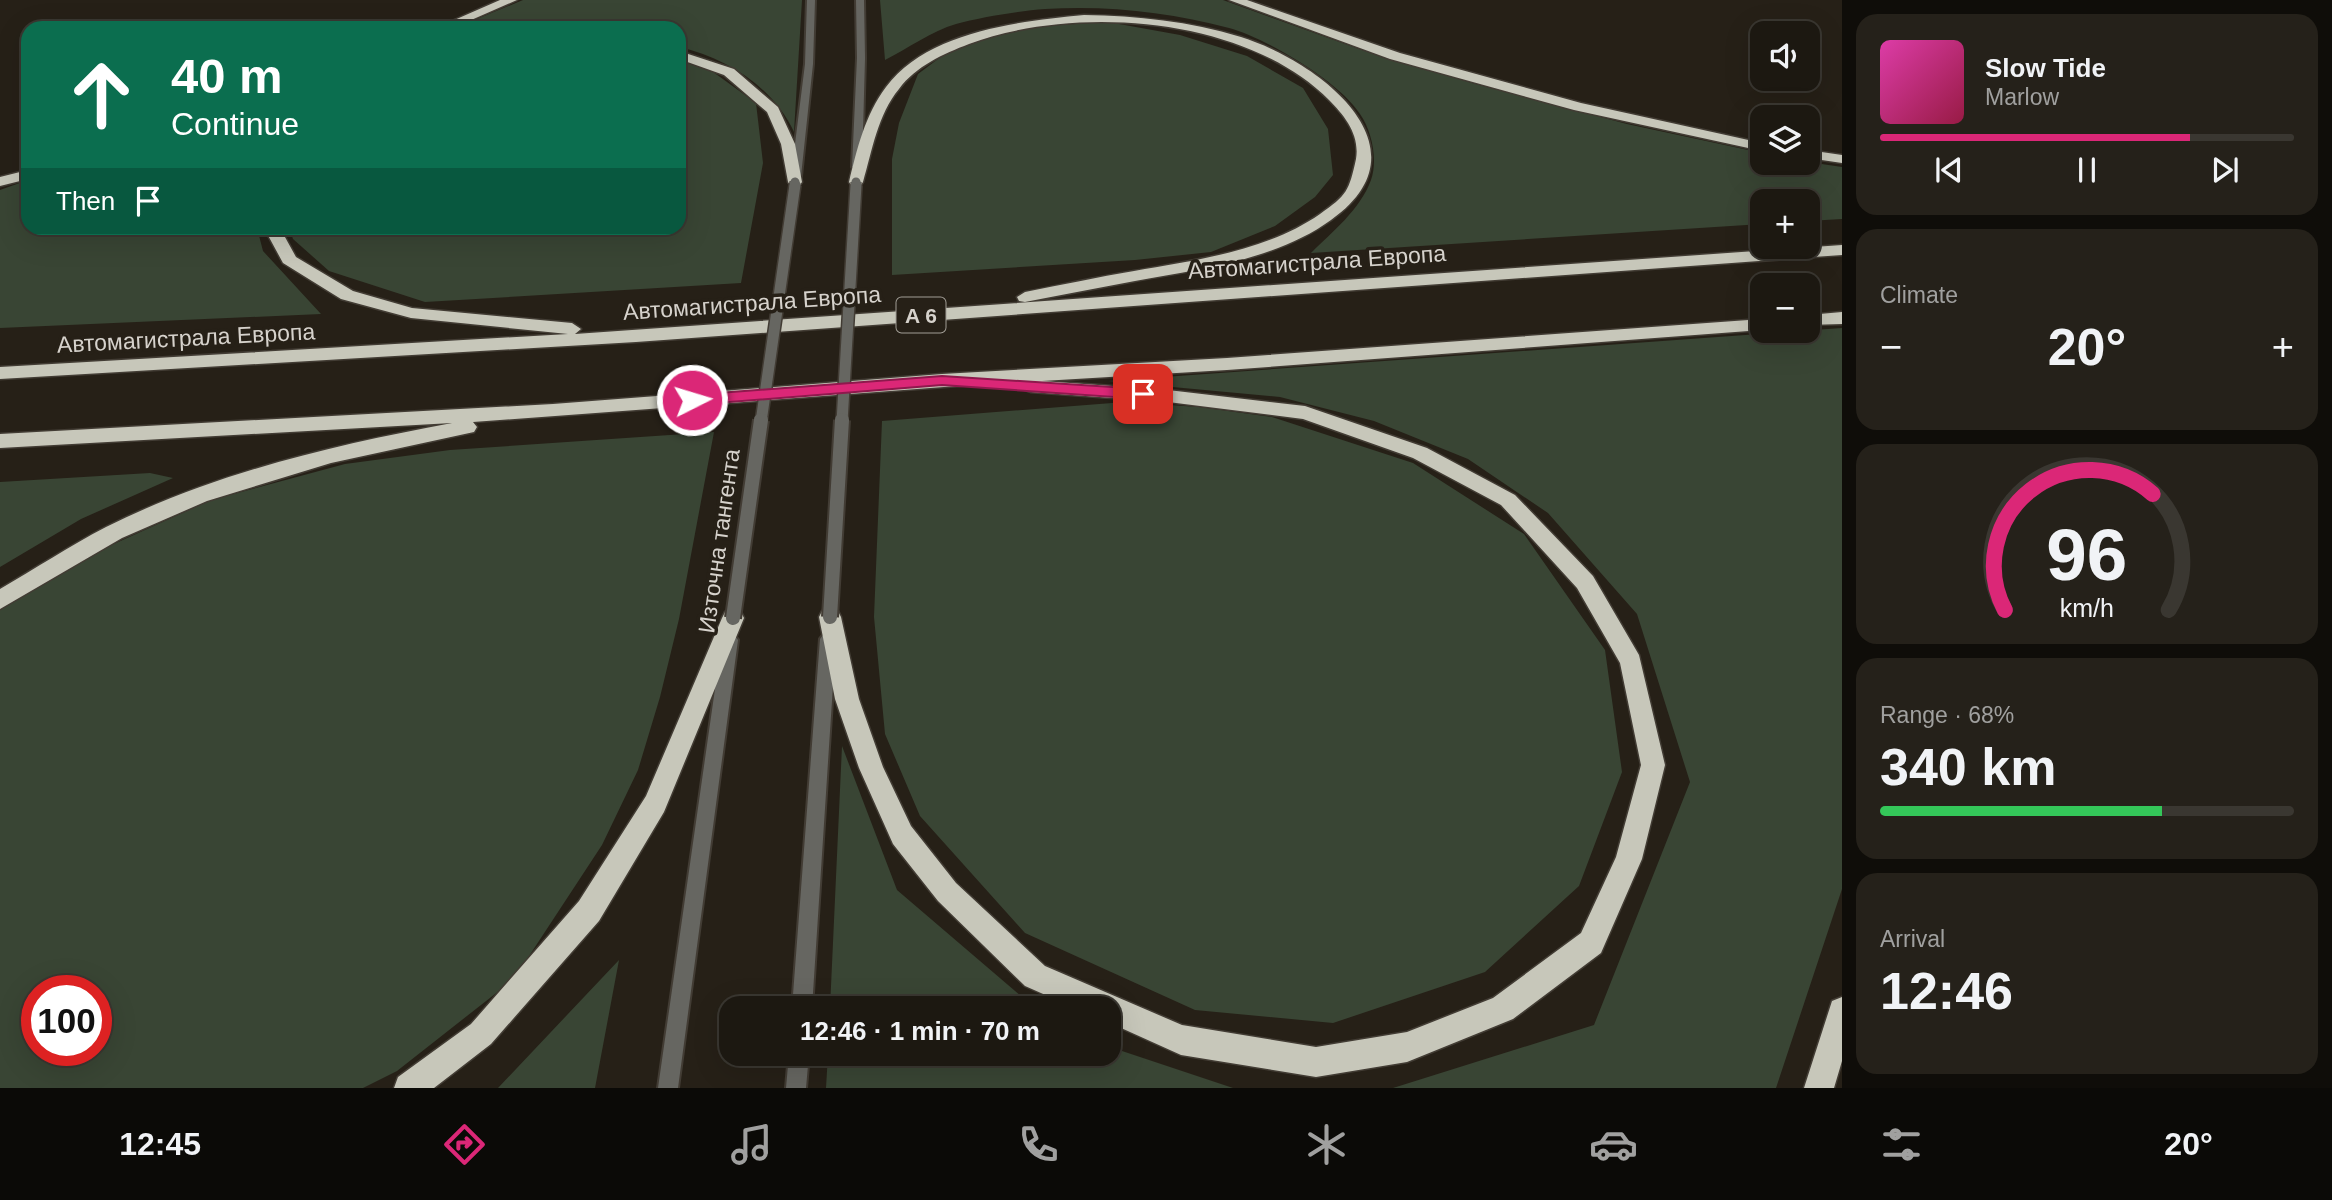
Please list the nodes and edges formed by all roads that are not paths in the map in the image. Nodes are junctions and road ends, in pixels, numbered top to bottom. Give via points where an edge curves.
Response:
1 (511, 0) edge
2 (811, 0) edge
3 (860, 0) edge
4 (1235, 0) edge
5 (459, 21) edge
6 (686, 57) edge
7 (1750, 144) edge
8 (1820, 156) edge
9 (1842, 159) edge
10 (21, 176) edge
11 (0, 181) edge
12 (795, 182) junction
13 (856, 182) junction
14 (276, 235) edge
15 (1842, 250) edge
16 (943, 314) junction
17 (1842, 317) edge
18 (1820, 319) edge
19 (1750, 325) edge
20 (636, 335) junction
21 (0, 373) edge
22 (942, 380) junction
23 (553, 411) junction
24 (0, 441) edge
25 (0, 600) edge
26 (830, 617) junction
27 (733, 618) junction
28 (803, 996) edge
29 (1082, 996) edge
30 (1842, 1012) edge
31 (1121, 1013) edge
32 (798, 1066) edge
33 (409, 1088) edge
34 (668, 1088) edge
35 (796, 1088) edge
36 (1819, 1088) edge

1 - 5 highway
2 - 12 street, Източна тангента via 809,64
3 - 13 street
4 - 7 highway via 1408,60 1579,107
6 - 12 highway via 729,72 773,110 788,144
8 - 9 highway
10 - 11 highway
12 - 27 street, Източна тангента, bridge
13 - 16 highway via 873,118 893,87 924,60 965,36 1023,19 1073,15 1147,16 1205,27 1259,47 1309,75 1343,105 1364,143 1361,180 1344,201 1322,220 1278,243 1214,261
13 - 26 street, bridge
14 - 20 highway via 289,260 347,295 411,313
15 - 16 highway, Автомагистрала Европа / A 6
16 - 20 highway, Автомагистрала Европа / A 6
17 - 18 highway
19 - 22 highway
20 - 21 highway, Автомагистрала Европа / A 6
22 - 23 highway
22 - 31 highway via 1168,396 1305,413 1420,453 1508,500 1585,582 1630,662 1653,765 1629,859 1591,943 1503,1009 1407,1047 1316,1062 1181,1040
23 - 24 highway
23 - 25 highway via 384,442 241,480 115,532
26 - 28 street
26 - 29 highway via 847,699 871,768 902,835 947,892 1035,975
27 - 33 highway via 655,804 589,911 481,1034
27 - 34 street, Източна тангента
30 - 36 highway
32 - 35 street

